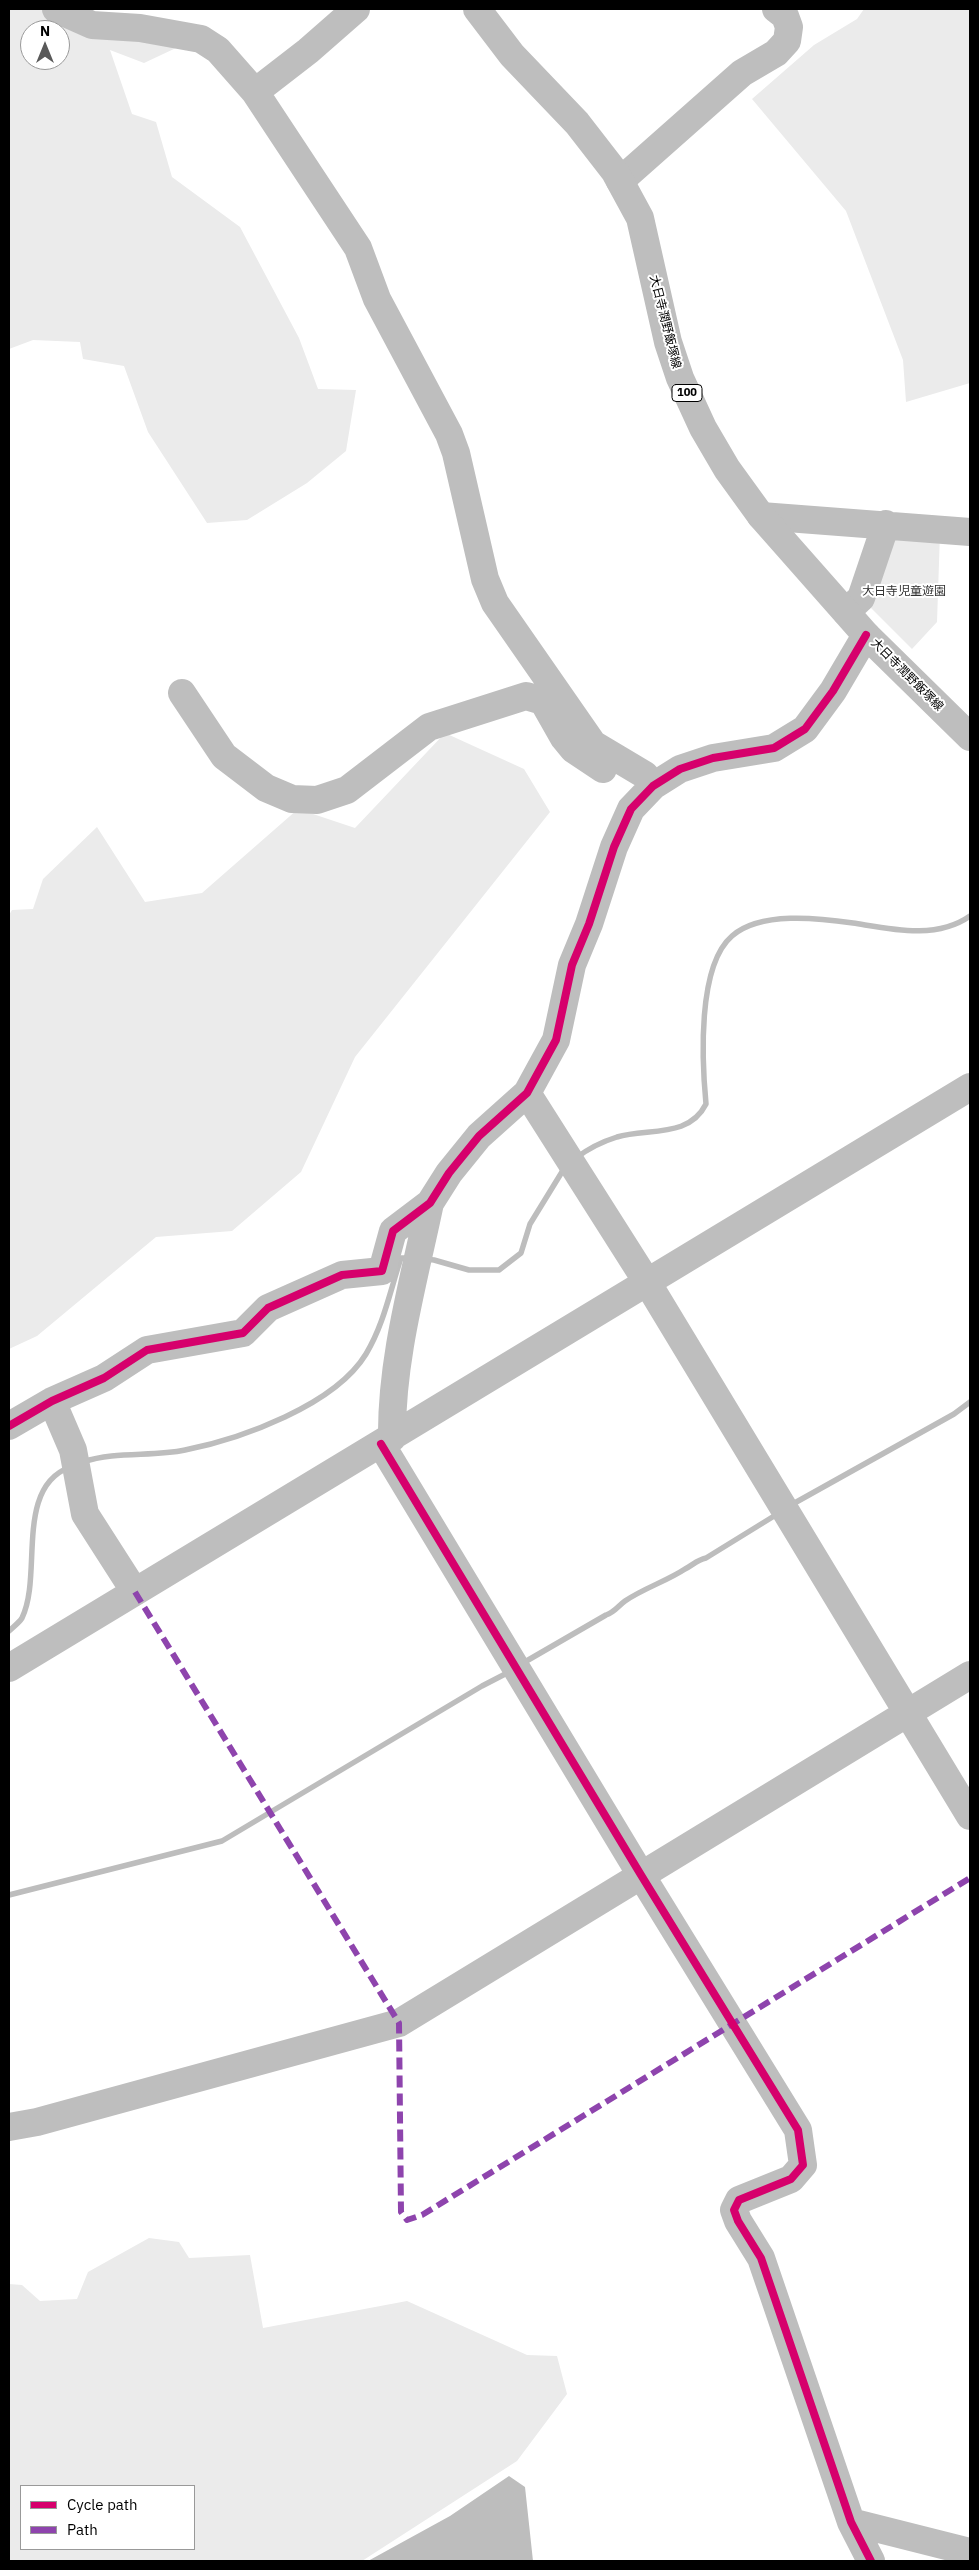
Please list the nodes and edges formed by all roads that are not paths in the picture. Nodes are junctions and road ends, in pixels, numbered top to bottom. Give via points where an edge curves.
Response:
1 (56, 9) edge
2 (356, 9) edge
3 (478, 9) edge
4 (776, 9) edge
5 (255, 92) junction
6 (620, 181) junction
7 (761, 516) junction
8 (886, 524) junction
9 (970, 532) edge
10 (846, 612) junction
11 (866, 635) junction
12 (182, 693) dead end
13 (970, 737) edge
14 (648, 791) junction
15 (970, 1087) edge
16 (527, 1093) junction
17 (430, 1203) junction
18 (647, 1282) junction
19 (52, 1401) junction
20 (9, 1426) edge
21 (386, 1441) junction
22 (135, 1592) junction
23 (9, 1668) edge
24 (970, 1675) edge
25 (908, 1713) junction
26 (970, 1816) edge
27 (641, 1875) junction
28 (9, 2127) edge
29 (851, 2522) junction
30 (970, 2552) edge
31 (871, 2561) edge

1 - 5 street via 92,25 140,28 201,39 218,50
2 - 5 street
3 - 6 street, 大日寺潤野飯塚線 / 100 via 512,55 577,123
4 - 6 street via 785,16 789,27 787,41 776,53 742,73
5 - 14 street via 358,248 377,299 449,434 485,579 495,603 593,744 645,775
6 - 7 street, 大日寺潤野飯塚線 / 100 via 640,218 668,342 680,378 726,469
7 - 8 street
7 - 10 street, 大日寺潤野飯塚線 / 100
8 - 9 street
8 - 10 street via 861,598
10 - 11 street, 大日寺潤野飯塚線 / 100
11 - 13 street, 大日寺潤野飯塚線 / 100
11 - 14 street via 833,691 805,729 774,748 713,758 680,769
12 - 14 street via 224,756 266,788 292,799 317,800 347,790 429,727 526,696 543,701 573,749
14 - 16 street via 631,809 614,847 572,965 556,1040
15 - 18 street
16 - 17 street via 480,1136 449,1173
16 - 18 street
17 - 19 street via 393,1231 382,1271 342,1275 268,1308 243,1333 147,1350 104,1378
17 - 21 street via 399,1354
18 - 21 street
18 - 25 street
19 - 20 street
19 - 22 street via 74,1450 85,1514
21 - 22 street
21 - 27 street
22 - 23 street
24 - 25 street
25 - 26 street
25 - 27 street
27 - 28 street via 399,2023
27 - 29 street via 798,2130 803,2165 791,2179 739,2200 734,2210 761,2258
29 - 30 street
29 - 31 street

